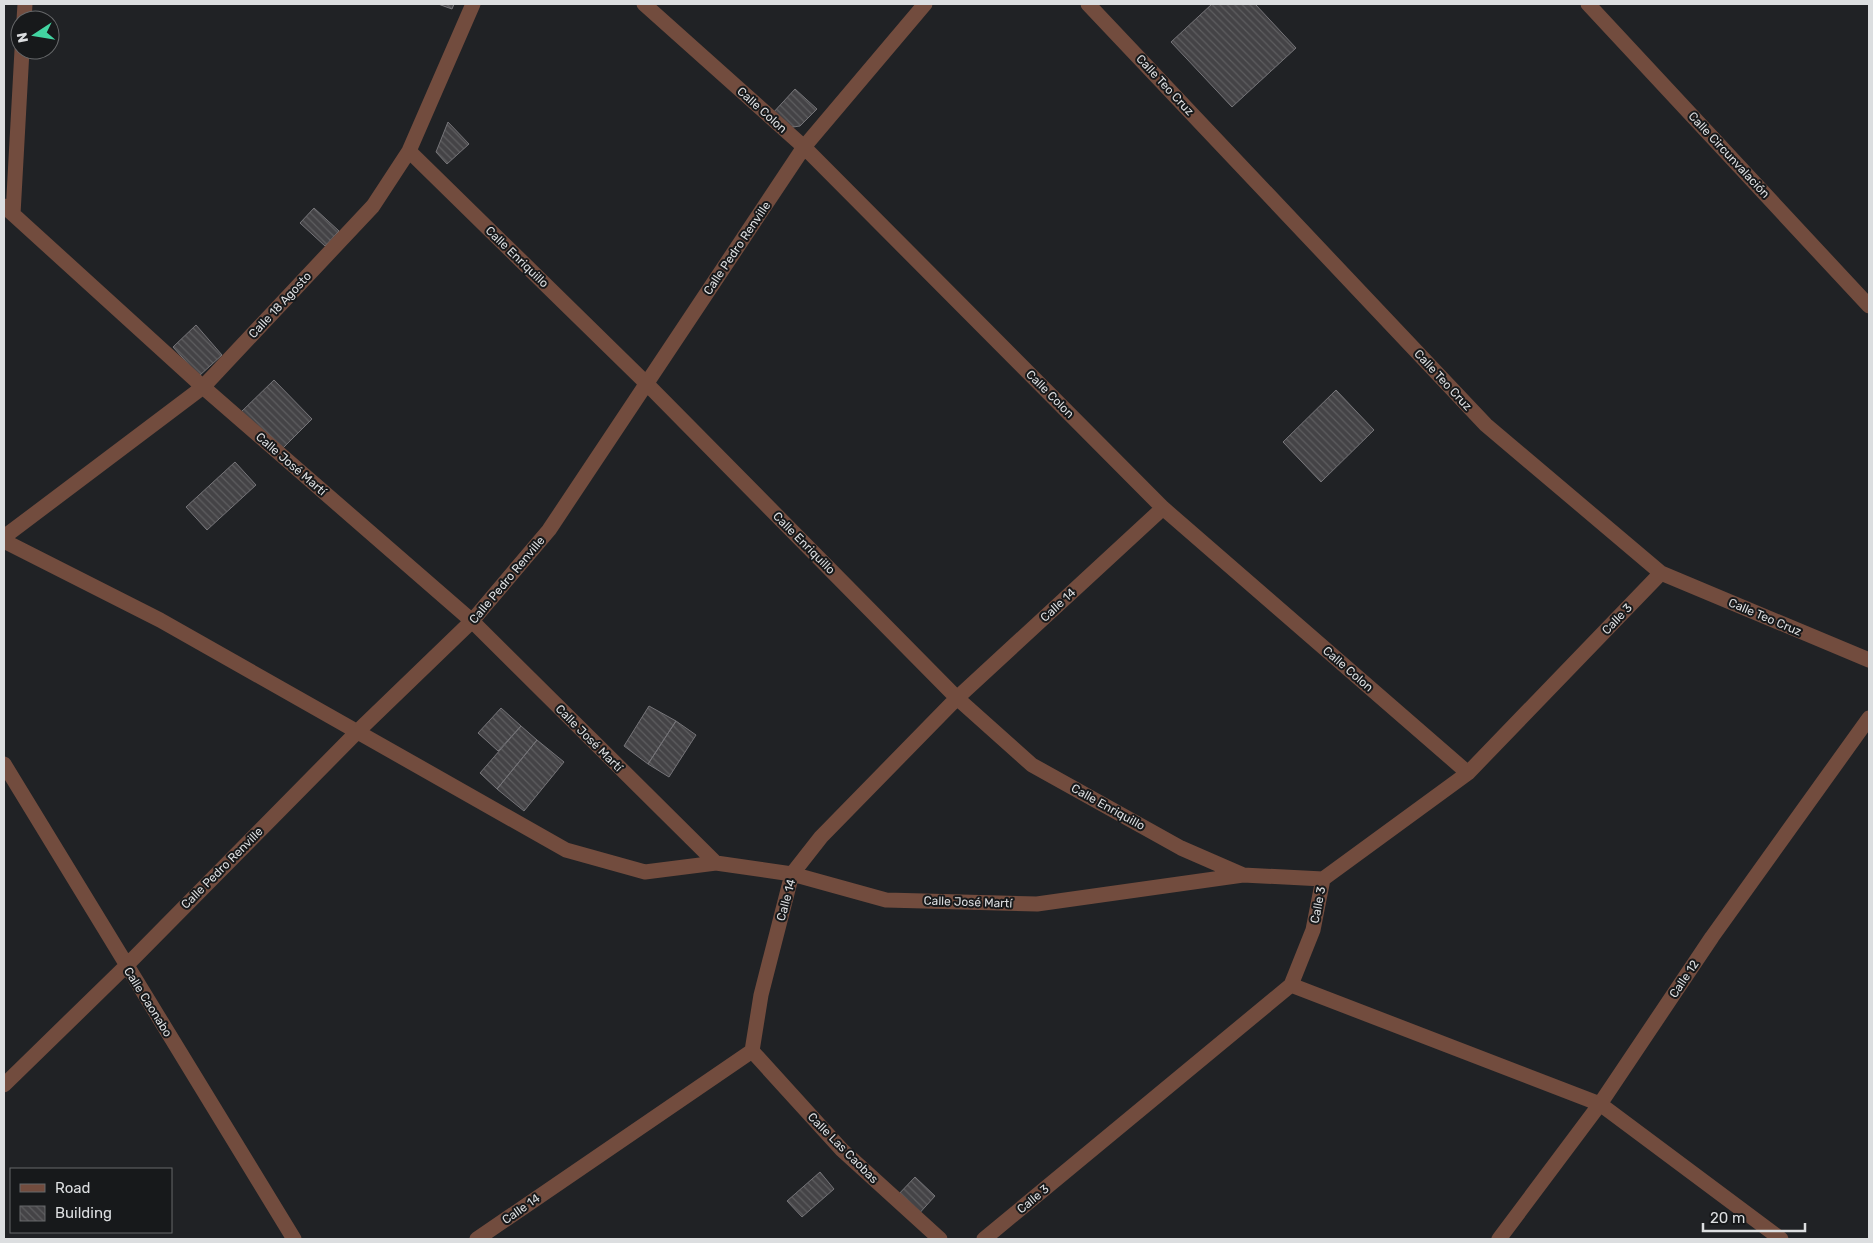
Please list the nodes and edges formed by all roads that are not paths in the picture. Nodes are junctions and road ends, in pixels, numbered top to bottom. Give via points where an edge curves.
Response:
1 (473, 4) edge
2 (644, 4) edge
3 (925, 4) edge
4 (1088, 4) edge
5 (1588, 4) edge
6 (21, 60) edge
7 (804, 147) junction
8 (410, 151) junction
9 (8, 210) edge
10 (1869, 306) edge
11 (647, 384) junction
12 (202, 387) junction
13 (1163, 508) junction
14 (4, 537) edge
15 (4, 541) edge
16 (1661, 573) junction
17 (472, 621) junction
18 (1869, 660) edge
19 (957, 698) junction
20 (1869, 718) edge
21 (358, 731) junction
22 (4, 764) edge
23 (1468, 773) junction
24 (716, 863) junction
25 (792, 874) junction
26 (1243, 875) junction
27 (1323, 879) junction
28 (126, 966) junction
29 (1291, 985) junction
30 (752, 1052) junction
31 (4, 1085) edge
32 (1600, 1104) junction
33 (294, 1239) edge
34 (477, 1239) edge
35 (940, 1239) edge
36 (984, 1239) edge
37 (1499, 1239) edge
38 (1781, 1239) edge

1 - 8 street, Calle 18 Agosto
2 - 7 street, Calle Colon
3 - 7 street, Calle Pedro Renville
4 - 16 street, Calle Teo Cruz via 1486,424
5 - 10 street, Calle Circunvalación
6 - 9 street
7 - 11 street, Calle Pedro Renville
7 - 13 street, Calle Colon
8 - 11 street, Calle Enriquillo
8 - 12 street, Calle 18 Agosto via 373,206
9 - 12 street, Calle José Martí
11 - 17 street, Calle Pedro Renville via 550,530
11 - 19 street, Calle Enriquillo
12 - 14 street, Calle 18 Agosto
12 - 17 street, Calle José Martí
13 - 19 street, Calle 14
13 - 23 street, Calle Colon
15 - 21 street via 160,620
16 - 18 street, Calle Teo Cruz
16 - 23 street, Calle 3
17 - 21 street, Calle Pedro Renville
17 - 24 street, Calle José Martí
19 - 25 street, Calle 14 via 821,836
19 - 26 street, Calle Enriquillo via 1032,765 1181,848
20 - 32 street, Calle 12 via 1712,937
21 - 24 street via 566,850 645,872
21 - 28 street, Calle Pedro Renville
22 - 28 street, Calle Caonabo
23 - 27 street, Calle 3
24 - 25 street, Calle José Martí
25 - 26 street, Calle José Martí via 886,900 1037,904
25 - 30 street, Calle 14 via 762,995
26 - 27 street, Calle José Martí
27 - 29 street, Calle 3 via 1313,930
28 - 31 street, Calle Pedro Renville
28 - 33 street, Calle Caonabo
29 - 32 street
29 - 36 street, Calle 3
30 - 34 street, Calle 14
30 - 35 street, Calle Las Caobas via 842,1150
32 - 37 street, Calle 12
32 - 38 street

